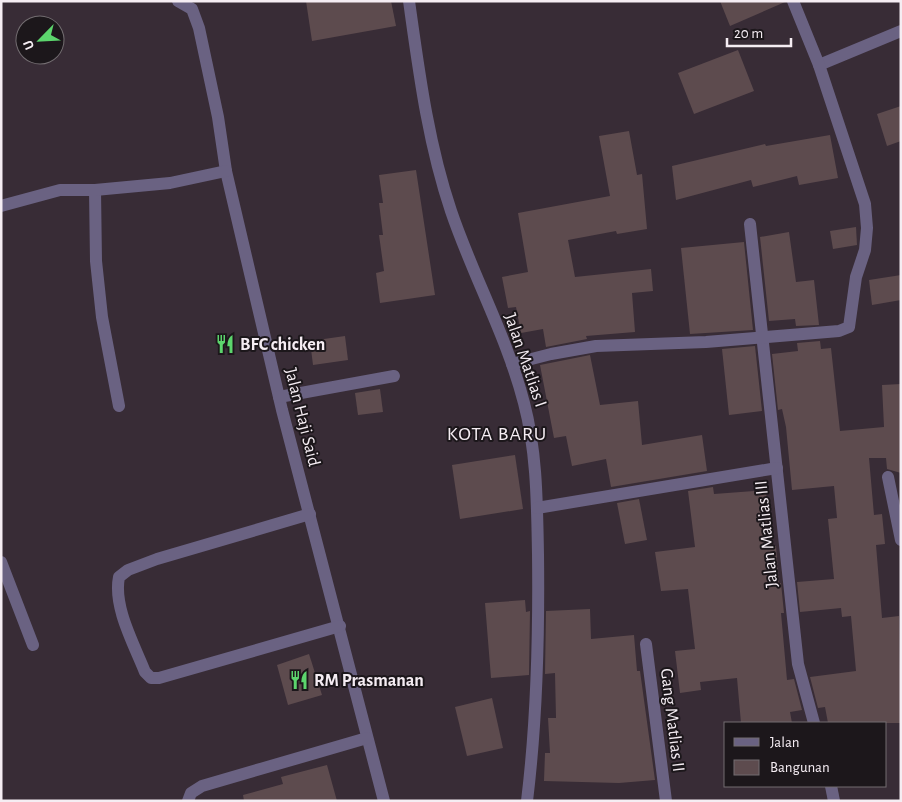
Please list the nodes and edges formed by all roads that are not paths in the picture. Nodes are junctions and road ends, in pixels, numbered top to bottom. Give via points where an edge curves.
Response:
1 (178, 1) edge
2 (409, 1) edge
3 (794, 1) edge
4 (194, 5) edge
5 (901, 31) edge
6 (819, 65) junction
7 (226, 171) junction
8 (95, 190) junction
9 (1, 206) edge
10 (750, 224) dead end
11 (762, 338) junction
12 (512, 364) junction
13 (394, 376) dead end
14 (279, 397) junction
15 (120, 406) dead end
16 (777, 468) junction
17 (888, 477) dead end
18 (537, 508) junction
19 (310, 514) junction
20 (901, 540) edge
21 (1, 562) edge
22 (340, 626) junction
23 (646, 644) dead end
24 (32, 646) dead end
25 (814, 722) edge
26 (367, 738) junction
27 (831, 787) edge
28 (188, 801) edge
29 (384, 801) edge
30 (527, 801) edge
31 (666, 801) edge
32 (834, 801) edge

1 - 4 street, Jalan Haji Said
2 - 12 street, Jalan Matlias I via 438,170 451,212
3 - 6 street
4 - 7 street, Jalan Haji Said
5 - 6 street
6 - 11 street via 865,204 865,250 852,297 849,327 838,331
7 - 8 street via 170,183
7 - 14 street, Jalan Haji Said
8 - 9 street via 60,190
8 - 15 street via 96,261 102,317
10 - 11 street, Jalan Matlias III
11 - 12 street via 596,346
11 - 16 street, Jalan Matlias III
12 - 18 street, Jalan Matlias I via 530,431
13 - 14 street
14 - 19 street, Jalan Haji Said
16 - 18 street
16 - 25 street, Jalan Matlias III via 798,664
17 - 20 street
18 - 30 street, Jalan Matlias I via 539,610
19 - 22 street, Jalan Haji Said
19 - 22 street via 128,570 119,576 116,589 144,672 152,678
21 - 24 street
22 - 26 street, Jalan Haji Said
23 - 31 street, Gang Matlias II
26 - 28 street via 202,786 191,793
26 - 29 street, Jalan Haji Said
27 - 32 street

